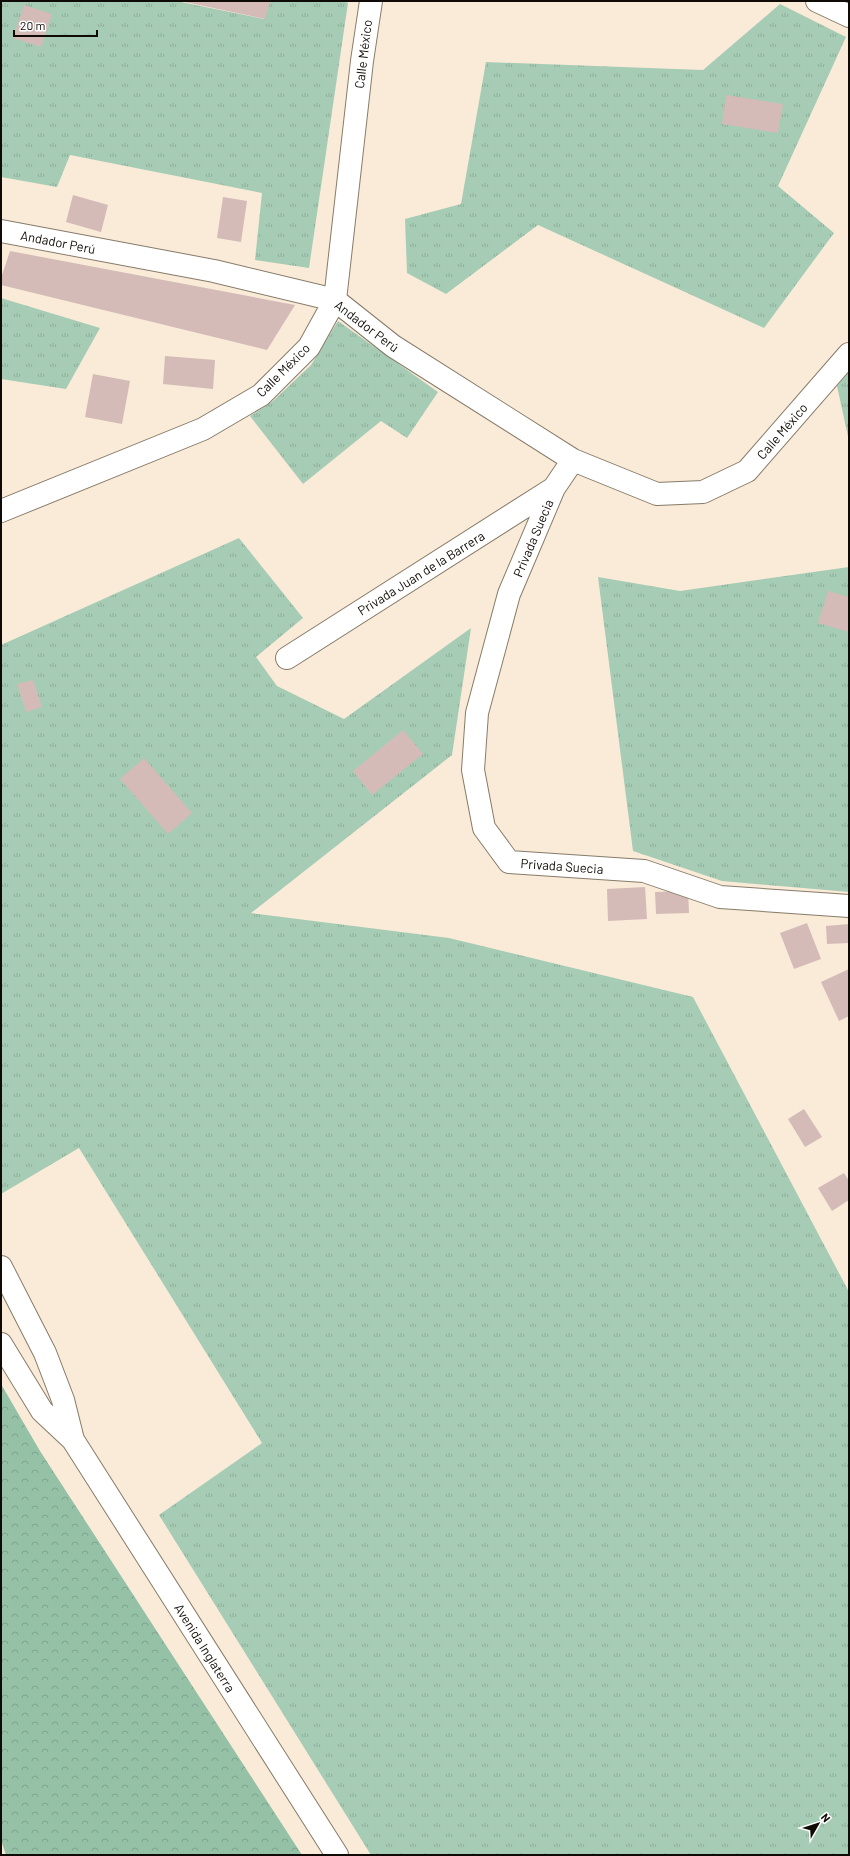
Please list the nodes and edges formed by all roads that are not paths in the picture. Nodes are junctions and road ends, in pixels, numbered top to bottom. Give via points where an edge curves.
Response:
1 (370, 1) edge
2 (817, 1) edge
3 (849, 16) edge
4 (1, 231) edge
5 (335, 300) junction
6 (849, 354) edge
7 (573, 460) junction
8 (554, 488) junction
9 (703, 492) joint
10 (1, 510) edge
11 (287, 658) dead end
12 (849, 906) edge
13 (1, 1267) edge
14 (1, 1289) edge
15 (1, 1344) edge
16 (46, 1354) junction
17 (73, 1440) junction
18 (337, 1855) edge

1 - 5 street, Calle México
2 - 3 street
4 - 5 street, Andador Perú via 214,271
5 - 7 street, Andador Perú via 393,346
5 - 10 street, Calle México via 309,347 261,395 203,429
6 - 9 street, Calle México via 748,471
7 - 8 street, Privada Suecia
7 - 9 street, Andador Perú via 657,494
8 - 11 street, Privada Juan de la Barrera
8 - 12 street, Privada Suecia via 509,594 477,713 473,770 484,828 509,862 644,871 720,897
13 - 16 street, Avenida Inglaterra
14 - 16 street
15 - 17 street, Avenida Inglaterra via 42,1411
16 - 17 street, Avenida Inglaterra via 63,1400
17 - 18 street, Avenida Inglaterra

